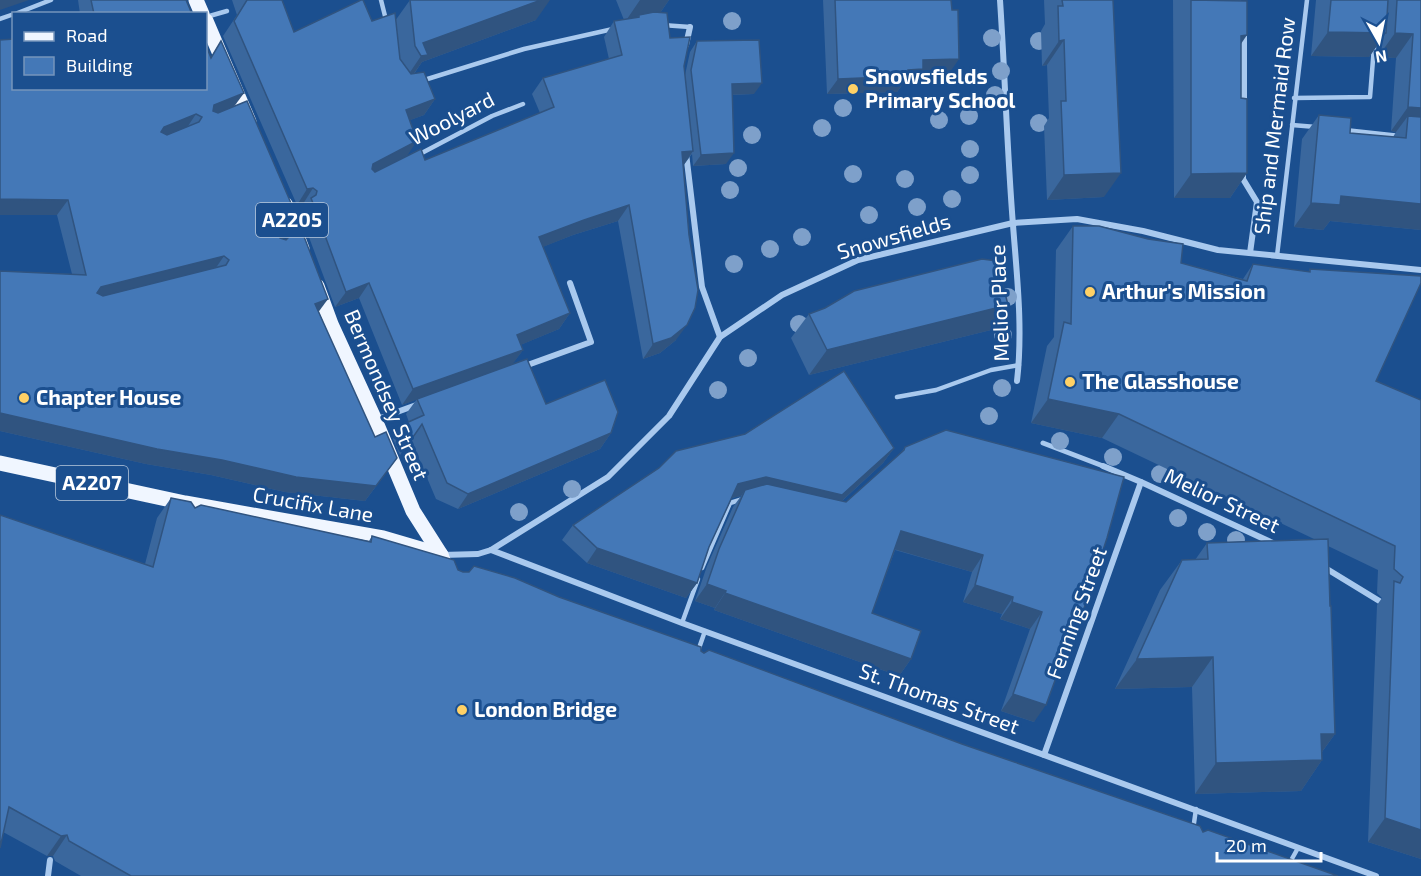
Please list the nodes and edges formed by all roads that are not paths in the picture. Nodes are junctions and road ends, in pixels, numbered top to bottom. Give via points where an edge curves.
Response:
1 (51, 0) edge
2 (381, 0) edge
3 (1000, 0) edge
4 (1307, 0) edge
5 (227, 11) dead end
6 (19, 12) edge
7 (207, 19) edge
8 (207, 22) edge
9 (655, 24) edge
10 (1244, 24) edge
11 (388, 26) edge
12 (622, 27) edge
13 (690, 27) joint
14 (1374, 40) edge
15 (685, 49) edge
16 (413, 83) edge
17 (1294, 98) junction
18 (524, 104) dead end
19 (1244, 108) edge
20 (1292, 124) junction
21 (1327, 128) edge
22 (1339, 130) edge
23 (1409, 137) edge
24 (257, 140) edge
25 (686, 150) edge
26 (407, 160) edge
27 (1243, 167) edge
28 (280, 192) edge
29 (1013, 223) junction
30 (1250, 253) junction
31 (1277, 256) junction
32 (1421, 270) edge
33 (570, 283) dead end
34 (720, 338) junction
35 (1019, 365) junction
36 (515, 369) edge
37 (1017, 381) dead end
38 (897, 398) dead end
39 (429, 401) edge
40 (375, 420) junction
41 (1043, 443) dead end
42 (0, 463) edge
43 (1103, 466) joint
44 (1141, 482) junction
45 (747, 498) edge
46 (1281, 547) edge
47 (491, 550) junction
48 (441, 555) junction
49 (1314, 562) edge
50 (451, 583) edge
51 (1381, 602) dead end
52 (682, 623) junction
53 (705, 631) junction
54 (696, 655) edge
55 (1044, 755) junction
56 (1196, 809) junction
57 (1192, 837) edge
58 (1298, 848) junction
59 (50, 860) edge
60 (1283, 872) edge
61 (48, 876) edge
62 (1376, 876) edge

1 - 6 lane
2 - 11 lane
3 - 29 street, Melior Place
4 - 17 lane, Ship and Mermaid Row
5 - 7 lane
8 - 24 main road via 239,111
9 - 13 lane
10 - 19 street
12 - 16 lane via 525,48
13 - 15 street
14 - 17 lane via 1370,97
17 - 20 lane, Ship and Mermaid Row
18 - 26 lane, Woolyard
20 - 21 lane
20 - 31 lane, Ship and Mermaid Row
22 - 23 lane
25 - 34 street via 702,287
27 - 30 street via 1243,179 1257,202
28 - 40 main road, Bermondsey Street / A2205 via 295,210 292,233
29 - 30 street, Snowsfields via 1077,219 1218,250
29 - 34 street, Snowsfields via 858,260 782,295
29 - 35 street, Melior Place via 1019,292
30 - 31 street, Snowsfields
31 - 32 street, Snowsfields
33 - 36 street via 591,342
34 - 47 street, Snowsfields via 669,416 608,477
35 - 37 street, Melior Place
35 - 38 lane
39 - 40 street
40 - 48 main road, Bermondsey Street / A2205 via 412,511
41 - 43 street, Melior Street
42 - 48 main road, Crucifix Lane / A2207 via 184,507 383,538
43 - 44 street, Melior Street
44 - 46 street, Melior Street
44 - 55 street, Fenning Street
45 - 52 lane via 730,503
47 - 48 street, Snowsfields
47 - 52 street, St. Thomas Street
48 - 50 main road, Bermondsey Street / A2205
49 - 51 street
52 - 53 street, St. Thomas Street
53 - 54 lane
53 - 55 street, St. Thomas Street
55 - 56 street, St. Thomas Street
56 - 57 lane
56 - 58 street, St. Thomas Street
58 - 60 lane
58 - 62 street, St. Thomas Street
59 - 61 street

